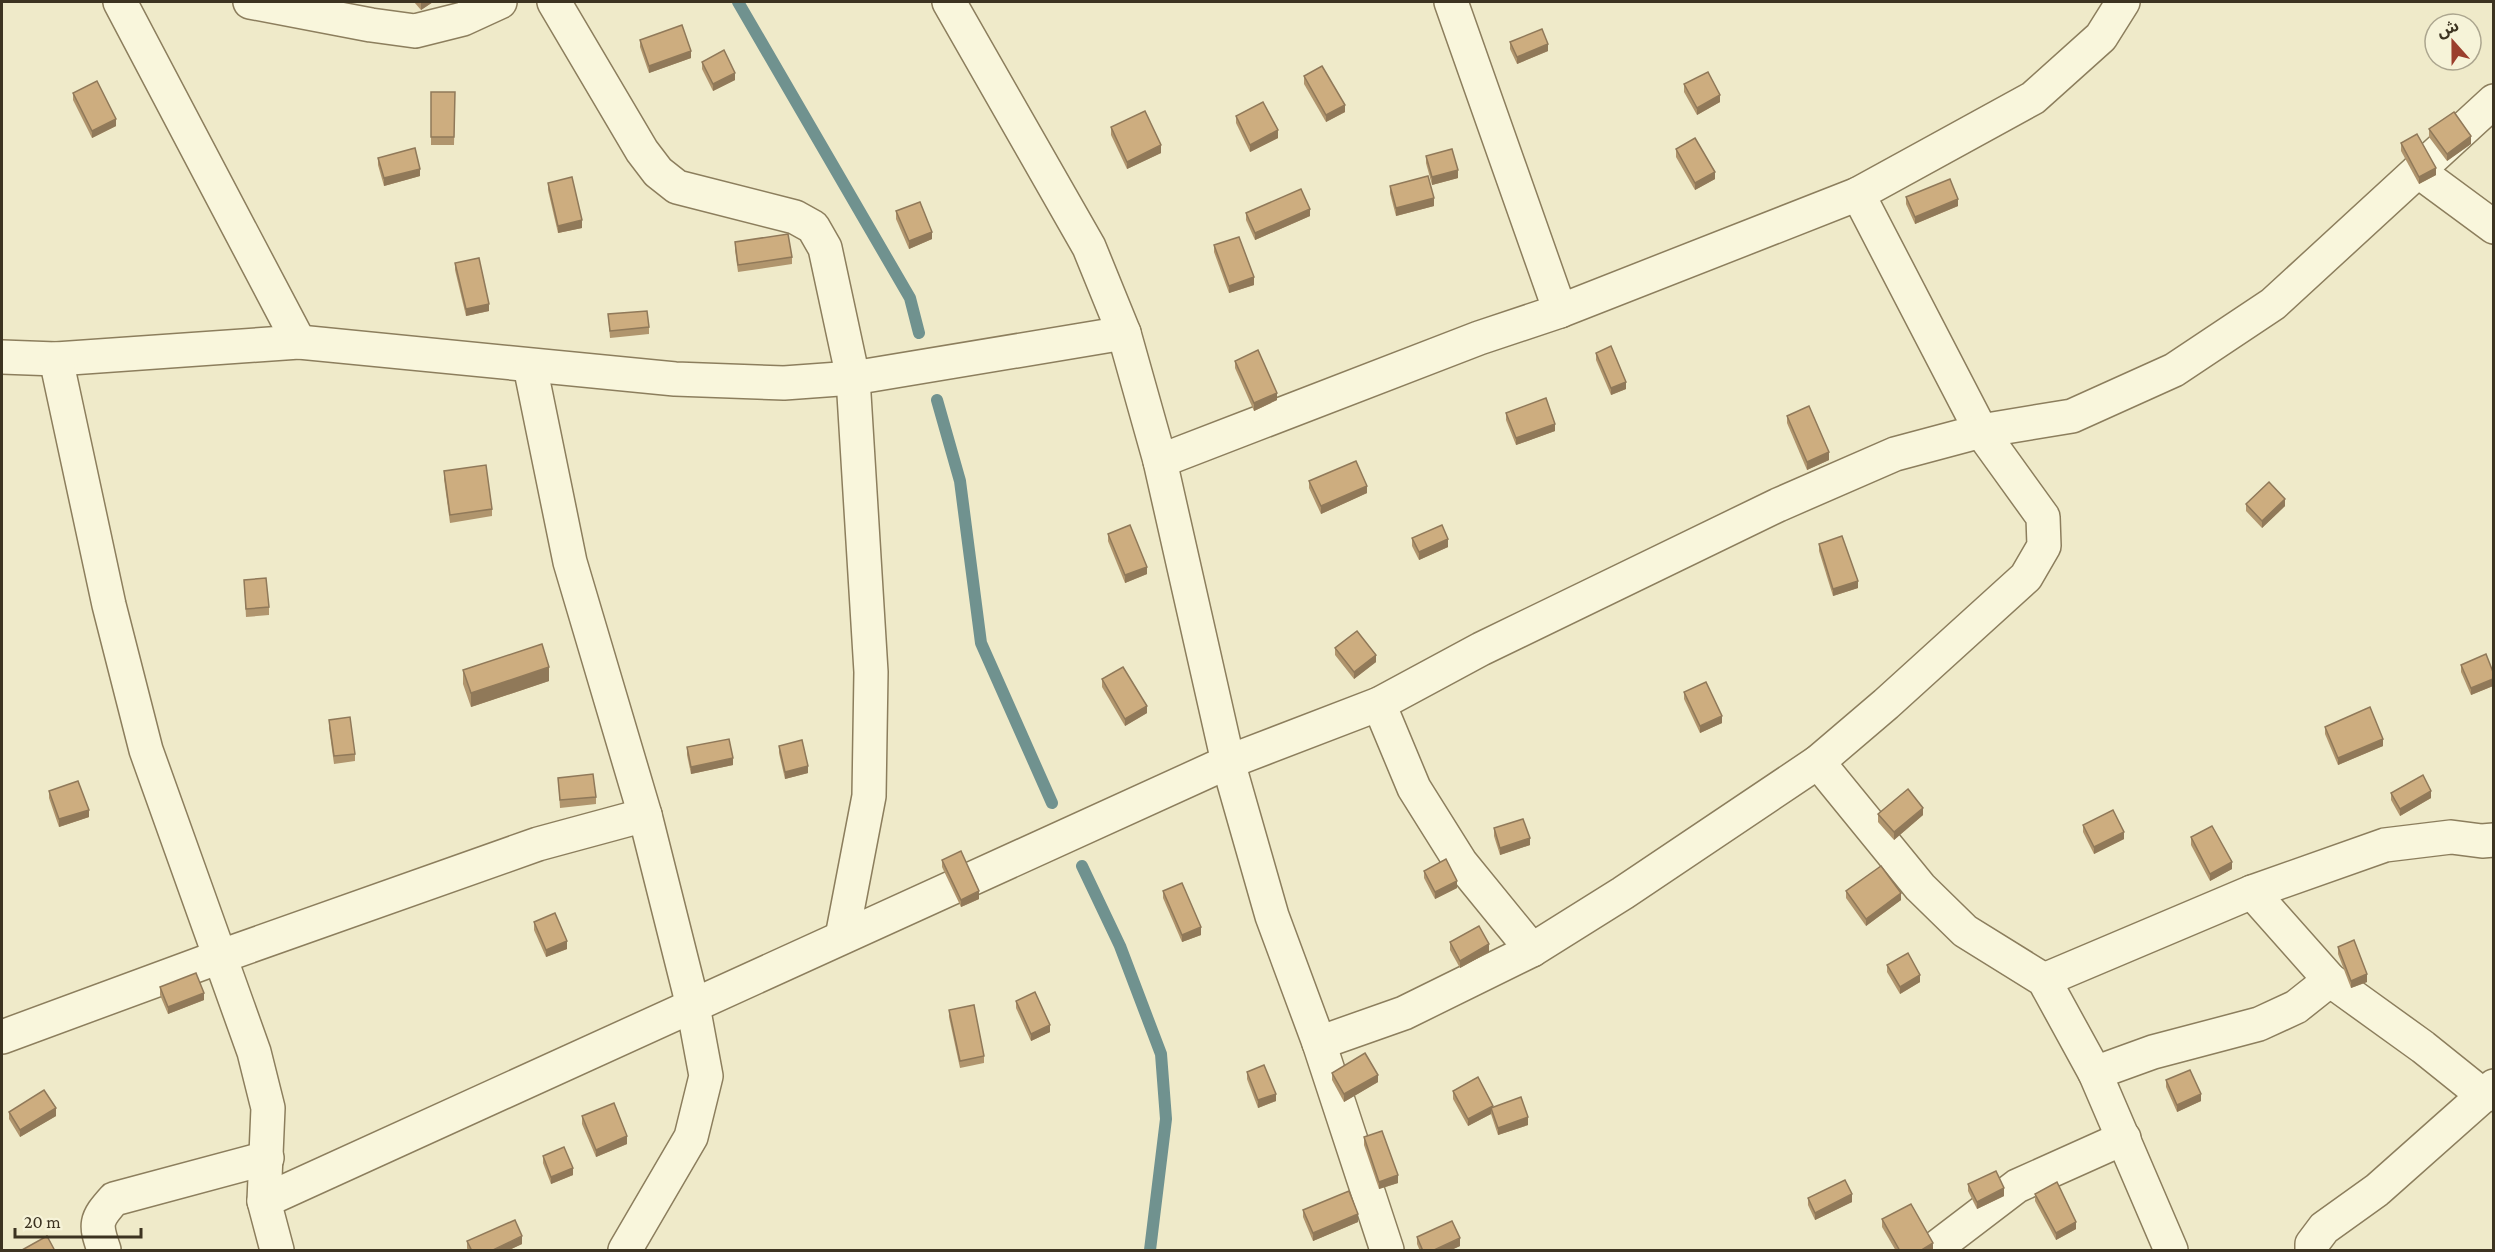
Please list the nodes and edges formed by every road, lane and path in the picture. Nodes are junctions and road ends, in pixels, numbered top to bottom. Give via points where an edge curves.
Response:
1 (120, 2) edge
2 (250, 2) edge
3 (500, 2) edge
4 (554, 2) edge
5 (949, 2) edge
6 (1451, 2) edge
7 (2123, 2) edge
8 (2493, 101) edge
9 (2418, 171) junction
10 (1858, 194) junction
11 (2493, 227) edge
12 (1560, 311) junction
13 (1124, 333) junction
14 (299, 342) junction
15 (2, 357) edge
16 (56, 359) junction
17 (530, 366) junction
18 (853, 378) junction
19 (1981, 431) junction
20 (1160, 461) junction
21 (1379, 704) junction
22 (1228, 762) junction
23 (1818, 762) junction
24 (645, 815) junction
25 (2493, 840) edge
26 (2252, 892) junction
27 (842, 937) junction
28 (1532, 950) junction
29 (219, 957) junction
30 (2044, 980) junction
31 (2330, 980) junction
32 (693, 1006) junction
33 (2, 1037) edge
34 (1319, 1043) junction
35 (2095, 1073) junction
36 (2489, 1091) edge
37 (2124, 1138) junction
38 (267, 1158) junction
39 (264, 1201) junction
40 (104, 1251) edge
41 (277, 1251) edge
42 (625, 1251) edge
43 (1387, 1251) edge
44 (1933, 1251) edge
45 (2171, 1251) edge
46 (2312, 1251) edge

1 - 14 street
2 - 3 street via 415,31 463,19
4 - 18 street via 658,172 677,187 795,217 813,226 825,248
5 - 13 street via 1089,247
6 - 12 street
7 - 10 street via 2101,37 2033,98
8 - 9 street
9 - 11 street
9 - 19 street via 2273,304 2174,370 2072,416
10 - 12 street
10 - 19 street
12 - 20 street via 1479,338
13 - 18 street
13 - 20 street
14 - 16 street
14 - 17 street
15 - 16 street
16 - 29 street via 109,605 146,750
17 - 18 street via 675,380 784,383
17 - 24 street via 570,562
18 - 27 street via 872,672 869,785
19 - 21 street via 1895,454 1778,504 1480,650
19 - 23 street via 2043,517 2044,546 2026,577
20 - 22 street
21 - 22 street
21 - 28 street via 1414,788 1461,863
22 - 27 street
22 - 34 street via 1272,916
23 - 28 street
23 - 30 street via 1920,887 1965,931
24 - 29 street via 538,844
24 - 32 street
25 - 26 street via 2451,837 2385,846
26 - 30 street
26 - 31 street
27 - 32 street
28 - 34 street via 1404,1013
29 - 33 street
29 - 38 street via 254,1052 268,1108
30 - 35 street
31 - 35 street via 2296,1007 2259,1024 2153,1052
31 - 36 street
32 - 39 street
32 - 42 street via 706,1076 691,1137
34 - 43 street
35 - 37 street
36 - 46 street via 2377,1190 2324,1228 2312,1244
37 - 44 street via 2018,1186
37 - 45 street
38 - 39 street
38 - 40 street via 114,1199 99,1216 98,1233
39 - 41 street

